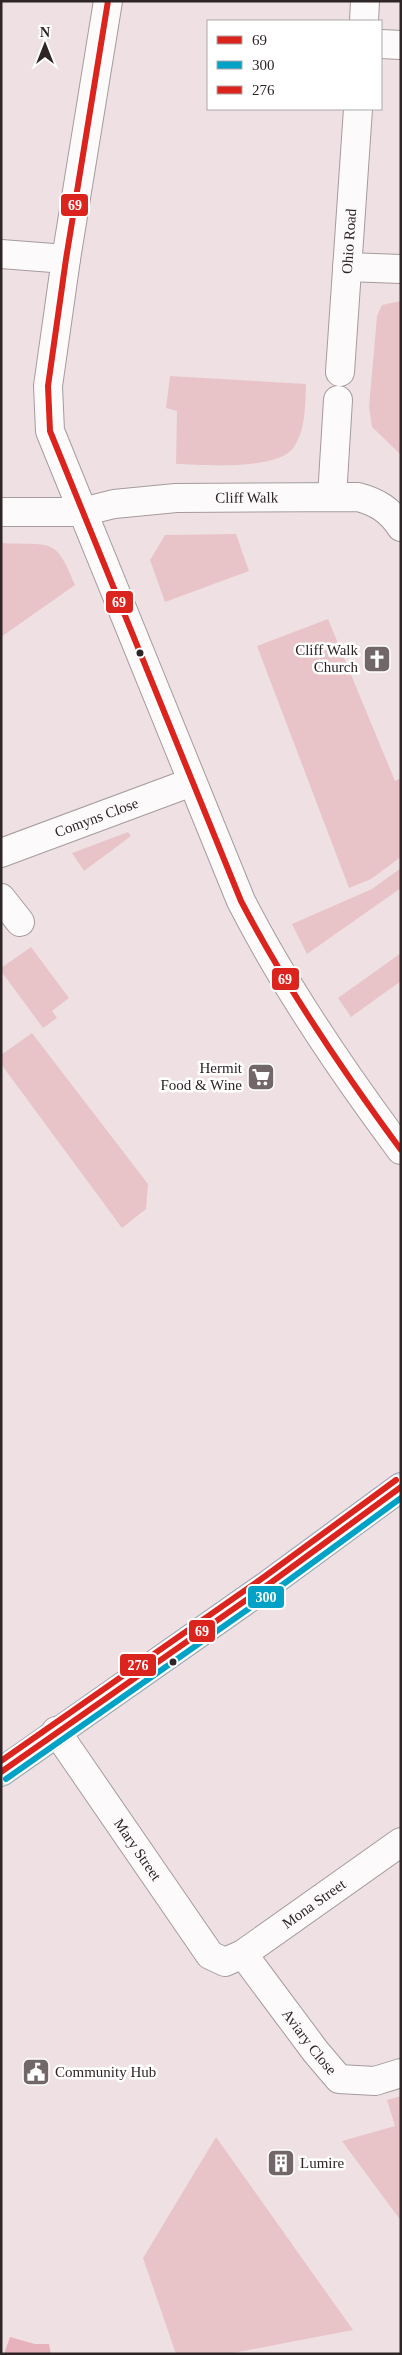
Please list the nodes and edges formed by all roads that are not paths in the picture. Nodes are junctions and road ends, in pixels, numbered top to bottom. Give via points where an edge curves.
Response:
1 (108, 1) edge
2 (364, 1) edge
3 (364, 20) edge
4 (382, 44) edge
5 (401, 45) edge
6 (358, 110) edge
7 (1, 254) edge
8 (66, 259) junction
9 (347, 267) junction
10 (401, 269) edge
11 (340, 372) dead end
12 (338, 400) dead end
13 (332, 497) junction
14 (1, 512) edge
15 (82, 512) junction
16 (401, 527) edge
17 (192, 782) junction
18 (1, 853) edge
19 (1, 898) edge
20 (20, 922) dead end
21 (401, 1150) edge
22 (401, 1488) edge
23 (56, 1731) junction
24 (1, 1772) edge
25 (401, 1842) edge
26 (234, 1958) junction
27 (401, 2074) edge

1 - 8 street
2 - 3 street
4 - 5 street
6 - 9 street, Ohio Road
7 - 8 street
8 - 15 street via 48,406 50,431
9 - 10 street
9 - 11 street, Ohio Road
12 - 13 street
13 - 15 street, Cliff Walk via 176,498 114,504
13 - 16 street, Cliff Walk via 358,497 376,502 394,516
14 - 15 street, Cliff Walk
15 - 17 street
17 - 18 street, Comyns Close
17 - 21 street via 241,901 268,953 352,1084
19 - 20 street
22 - 23 main road
23 - 24 main road
23 - 26 street, Mary Street via 210,1955
25 - 26 street, Mona Street
26 - 27 street, Aviary Close via 339,2079 375,2081

